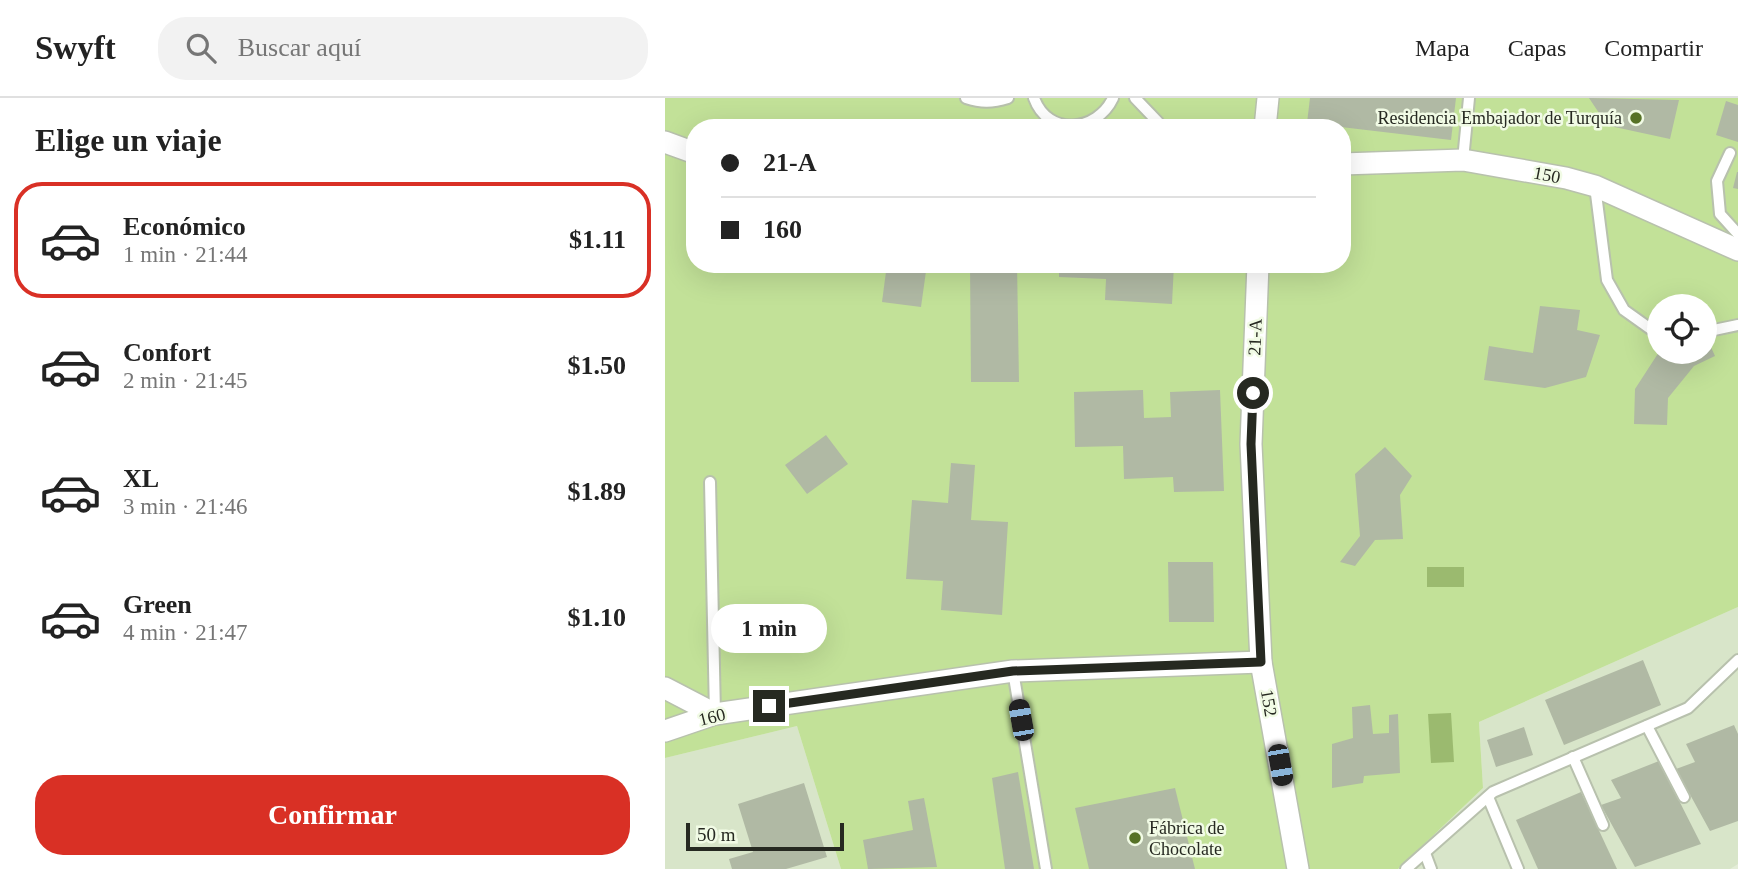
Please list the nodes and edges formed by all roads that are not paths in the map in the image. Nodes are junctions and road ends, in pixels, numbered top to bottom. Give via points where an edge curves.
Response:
1 (966, 98) edge
2 (1008, 98) edge
3 (1034, 98) edge
4 (1113, 98) edge
5 (1135, 98) edge
6 (1268, 98) edge
7 (1469, 98) edge
8 (1051, 119) edge
9 (1096, 119) edge
10 (1156, 119) edge
11 (1266, 119) edge
12 (665, 142) edge
13 (686, 150) edge
14 (1730, 153) dead end
15 (1463, 160) junction
16 (1351, 163) edge
17 (1595, 186) junction
18 (1736, 242) edge
19 (1258, 273) edge
20 (1738, 325) edge
21 (1647, 326) edge
22 (1717, 329) edge
23 (710, 482) dead end
24 (1738, 660) edge
25 (1261, 662) junction
26 (1013, 671) junction
27 (665, 688) edge
28 (715, 714) junction
29 (1647, 726) junction
30 (665, 731) edge
31 (1573, 757) junction
32 (1487, 797) junction
33 (1684, 797) dead end
34 (1603, 825) dead end
35 (1425, 853) junction
36 (1046, 869) edge
37 (1298, 869) edge
38 (1406, 869) edge
39 (1431, 869) edge
40 (1518, 869) edge

1 - 2 lane via 977,102
3 - 8 lane
4 - 9 lane
5 - 10 lane
6 - 11 street
7 - 15 lane
12 - 13 street
14 - 18 lane via 1717,181 1720,214
15 - 16 street, 150
15 - 17 street, 150
17 - 18 street, 150
17 - 21 lane via 1607,280 1624,310
19 - 25 street, 21-A via 1251,444
20 - 22 lane
23 - 28 lane
24 - 29 lane via 1688,708
25 - 26 street, 160
25 - 37 street, 152
26 - 28 street, 160
26 - 36 lane
27 - 28 street
28 - 30 street, 160
29 - 31 lane
29 - 33 lane
31 - 32 lane
31 - 34 lane
32 - 35 lane
32 - 40 lane
35 - 38 lane
35 - 39 lane

